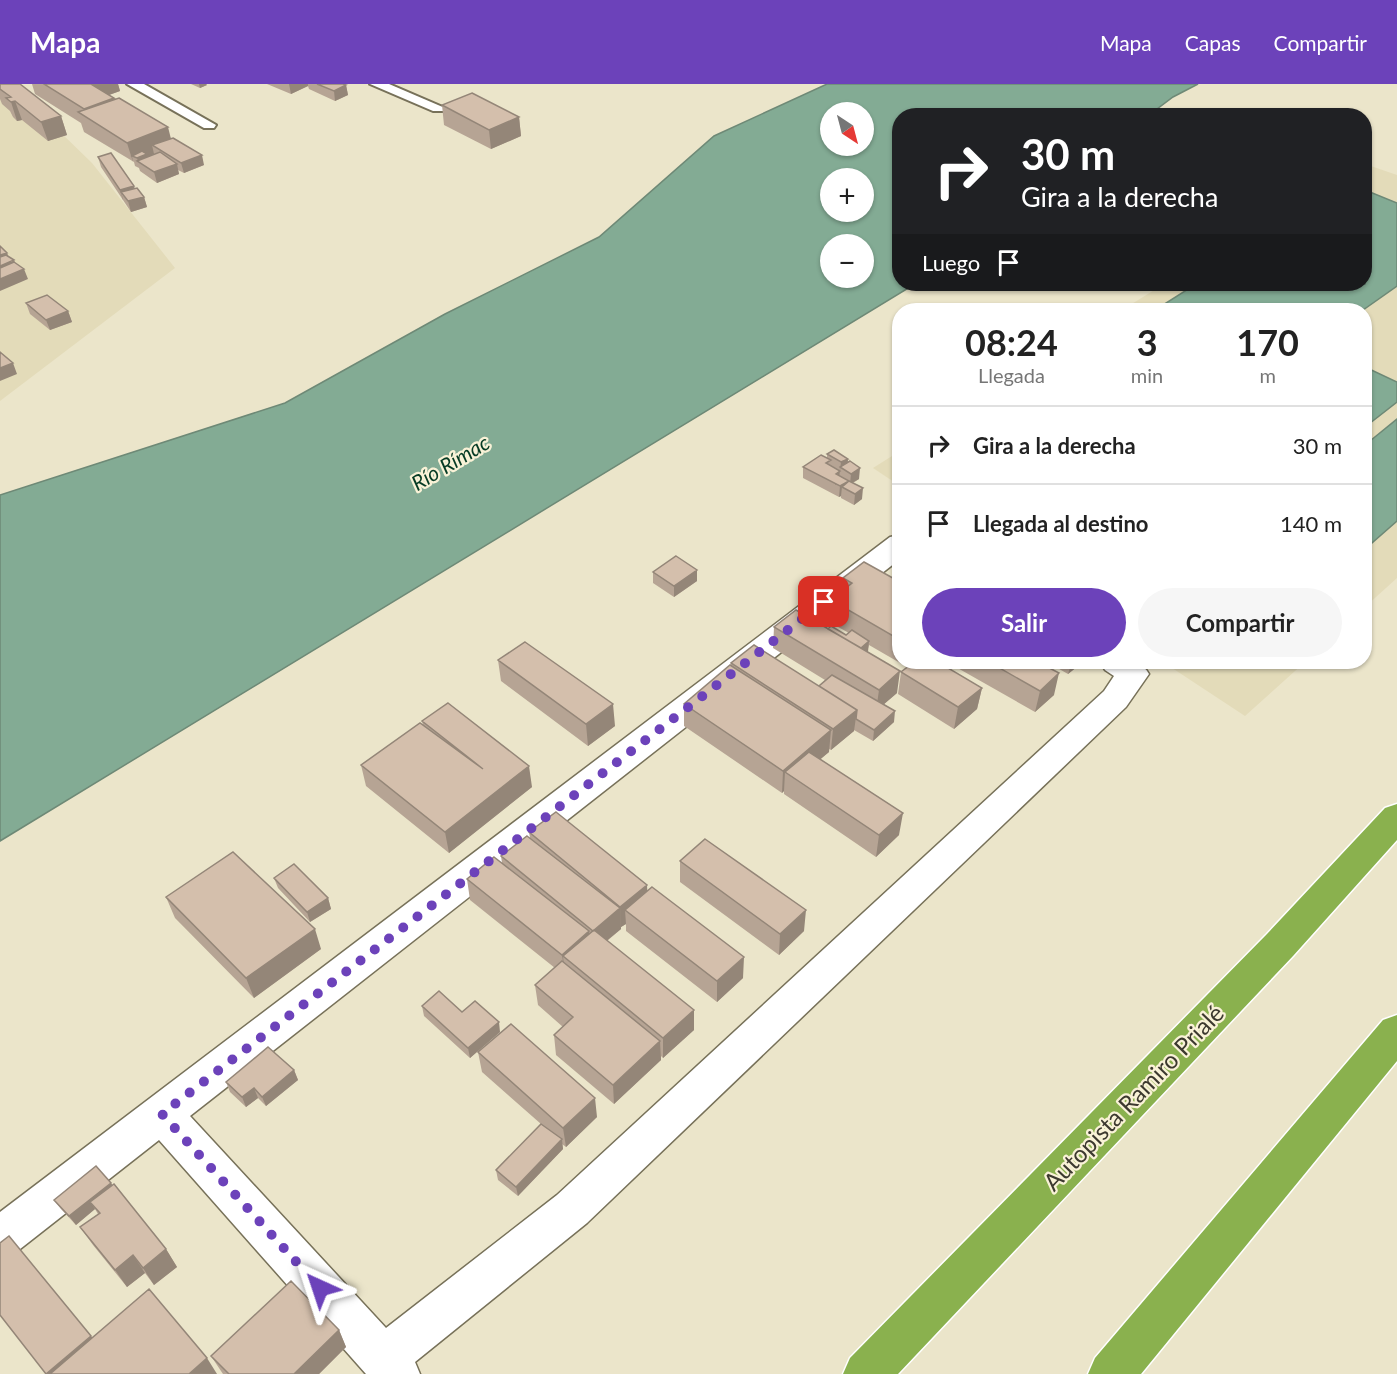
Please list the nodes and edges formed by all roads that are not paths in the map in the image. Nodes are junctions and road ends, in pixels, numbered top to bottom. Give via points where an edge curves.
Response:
1 (134, 84) edge
2 (377, 84) edge
3 (438, 108) dead end
4 (209, 125) dead end
5 (892, 550) edge
6 (1126, 669) edge
7 (1397, 817) edge
8 (1397, 1032) edge
9 (162, 1114) junction
10 (0, 1238) edge
11 (390, 1366) edge
12 (866, 1374) edge
13 (1111, 1374) edge

1 - 4 lane
2 - 3 lane
5 - 9 street
6 - 11 street via 1133,674 1115,699 572,1209
7 - 12 highway, Autopista Ramiro Prialé via 1280,945
8 - 13 highway
9 - 10 street
9 - 11 street

